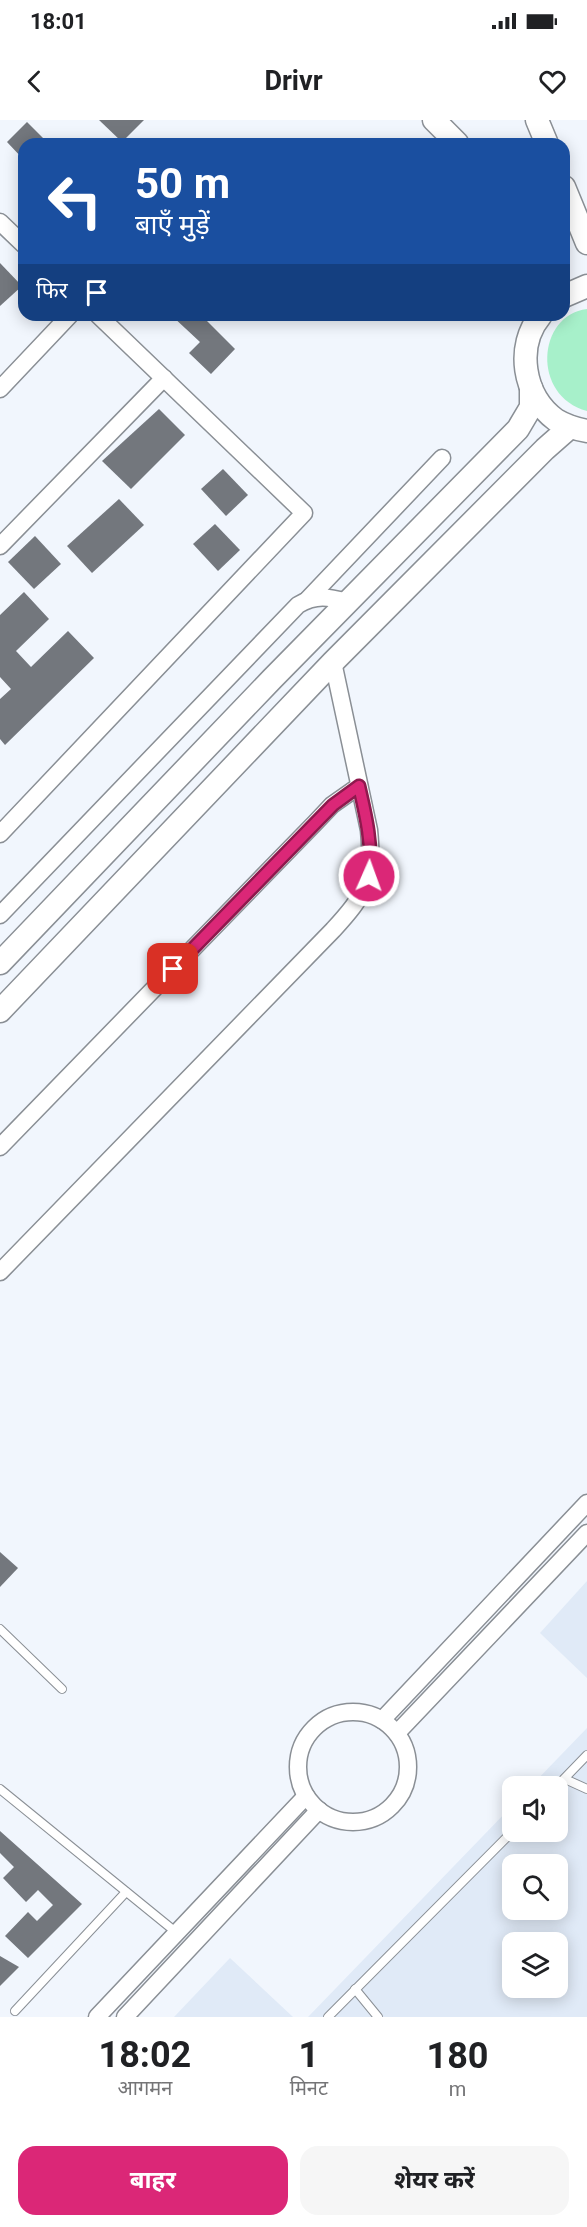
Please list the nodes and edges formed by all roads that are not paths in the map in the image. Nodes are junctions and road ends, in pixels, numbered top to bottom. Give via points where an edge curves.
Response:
1 (434, 120) edge
2 (450, 120) edge
3 (537, 120) edge
4 (451, 138) edge
5 (455, 138) edge
6 (544, 138) edge
7 (570, 197) edge
8 (581, 214) edge
9 (0, 222) edge
10 (18, 238) edge
11 (587, 243) edge
12 (587, 286) edge
13 (570, 293) edge
14 (64, 321) edge
15 (104, 321) edge
16 (524, 321) edge
17 (536, 321) edge
18 (526, 345) junction
19 (164, 378) junction
20 (531, 388) junction
21 (0, 389) edge
22 (579, 429) edge
23 (442, 458) dead end
24 (0, 546) edge
25 (308, 599) junction
26 (348, 602) junction
27 (333, 662) junction
28 (359, 786) junction
29 (0, 834) edge
30 (0, 915) edge
31 (0, 963) edge
32 (0, 1011) edge
33 (0, 1147) edge
34 (0, 1272) edge
35 (587, 1503) edge
36 (587, 1533) edge
37 (0, 1629) edge
38 (62, 1689) dead end
39 (382, 1720) junction
40 (397, 1733) junction
41 (587, 1755) edge
42 (568, 1776) edge
43 (568, 1780) edge
44 (587, 1789) edge
45 (0, 1790) edge
46 (306, 1796) junction
47 (319, 1810) junction
48 (502, 1842) edge
49 (126, 1892) junction
50 (177, 1933) junction
51 (355, 1989) junction
52 (15, 2011) dead end
53 (96, 2017) edge
54 (125, 2017) edge
55 (327, 2017) edge
56 (378, 2017) edge

1 - 4 street
2 - 5 street
3 - 6 street
7 - 8 street
8 - 11 street
9 - 10 street
12 - 13 street
14 - 21 street
15 - 19 street
16 - 18 street
17 - 18 street
18 - 20 street via 525,367
19 - 24 street
19 - 29 street via 302,510 303,516
20 - 22 street via 555,419
20 - 26 street via 531,408 519,429
22 - 27 street via 544,449
23 - 25 street
25 - 26 street via 325,596
25 - 30 street via 283,620
26 - 31 street
27 - 28 street
27 - 32 street
28 - 33 street via 315,823
28 - 34 street via 371,855 369,876 354,907
35 - 39 street
36 - 40 street
37 - 38 lane
39 - 40 street
39 - 46 street via 365,1713 346,1712 328,1717 313,1728 302,1743 298,1761 299,1779
40 - 47 street via 408,1766 397,1799 385,1811 352,1822 334,1819
41 - 42 lane
43 - 44 lane
45 - 49 lane
46 - 47 street
46 - 50 street
47 - 54 street
48 - 51 lane
49 - 50 lane
49 - 52 lane
50 - 53 street
51 - 55 lane
51 - 56 lane

